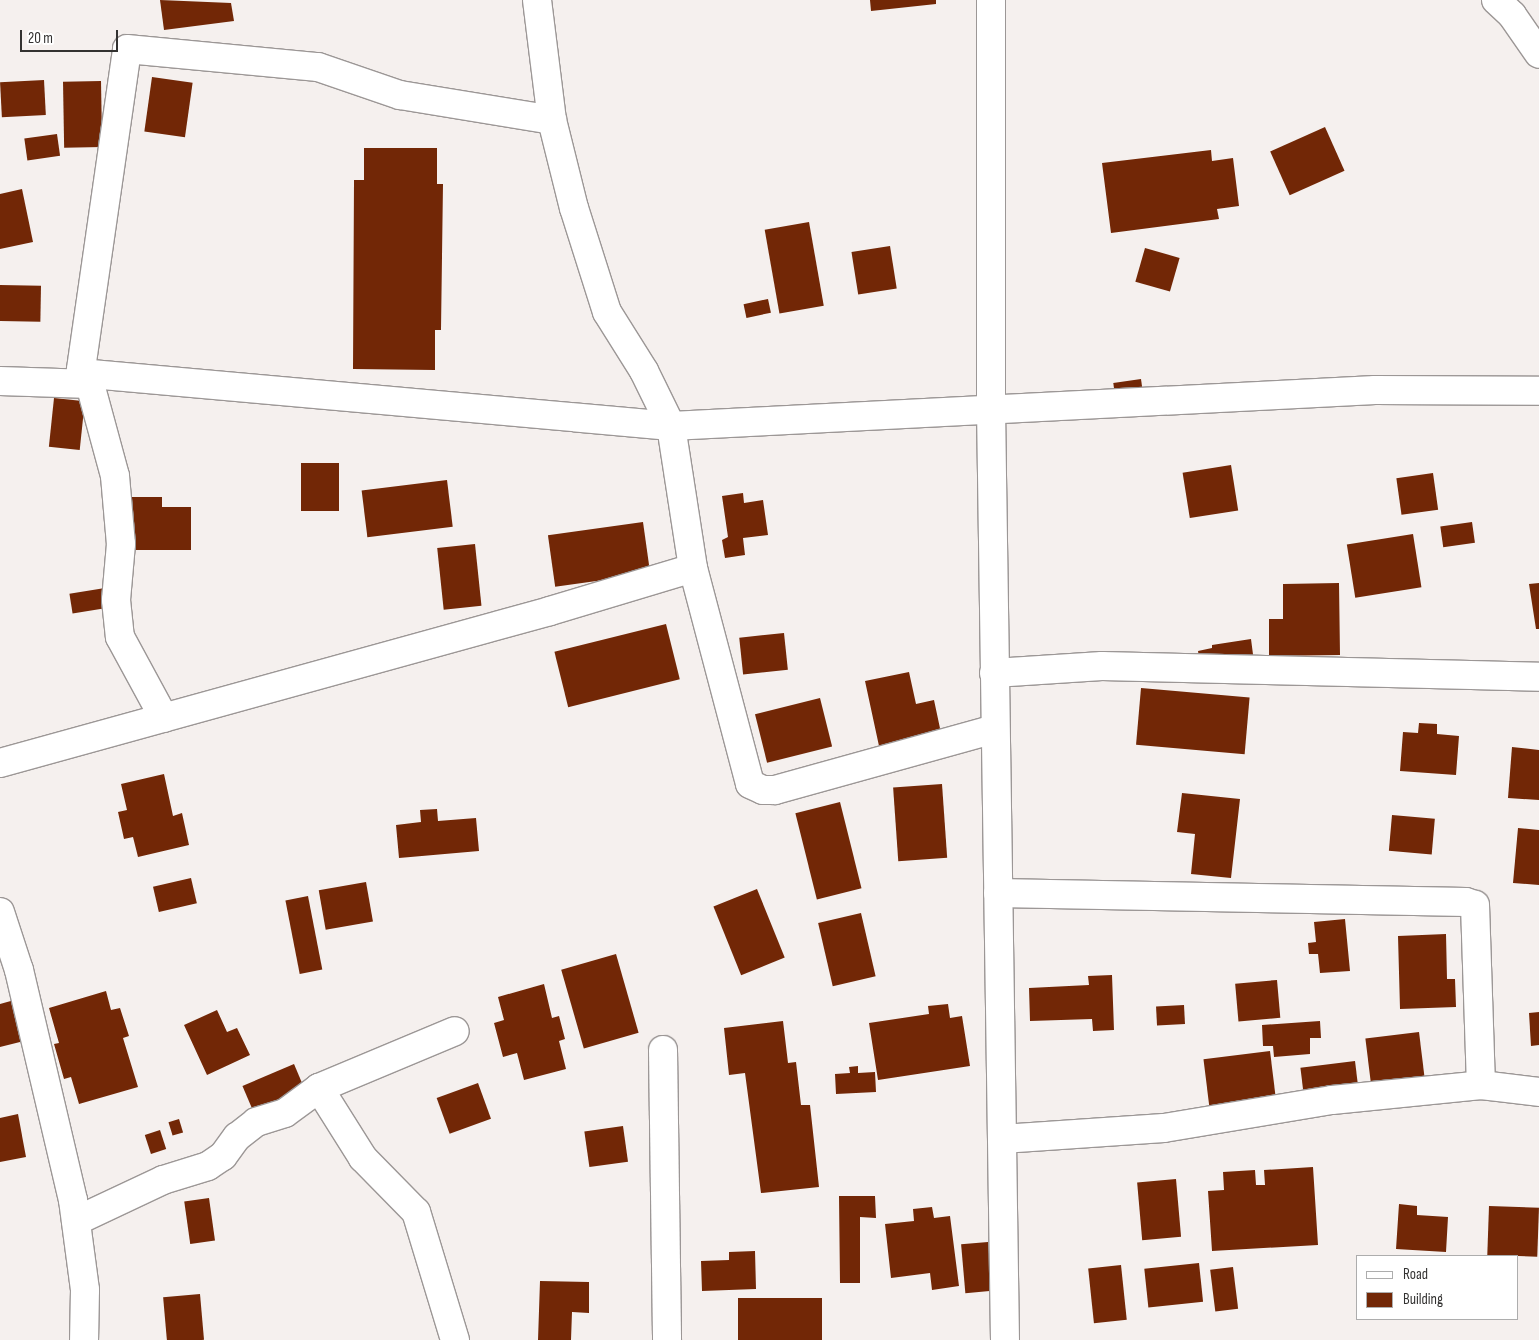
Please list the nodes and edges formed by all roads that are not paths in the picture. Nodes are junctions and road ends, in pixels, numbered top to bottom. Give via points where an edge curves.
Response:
1 (537, 0) edge
2 (991, 0) edge
3 (1496, 0) edge
4 (1539, 54) edge
5 (552, 120) junction
6 (0, 381) edge
7 (1539, 392) edge
8 (990, 408) junction
9 (672, 426) junction
10 (693, 568) junction
11 (994, 674) junction
12 (1539, 677) edge
13 (164, 718) junction
14 (995, 729) junction
15 (0, 763) edge
16 (998, 893) junction
17 (0, 912) edge
18 (455, 1031) dead end
19 (663, 1050) dead end
20 (1481, 1085) junction
21 (319, 1088) junction
22 (1539, 1092) edge
23 (1002, 1139) junction
24 (76, 1221) junction
25 (84, 1340) edge
26 (455, 1340) edge
27 (666, 1340) edge
28 (1005, 1340) edge

1 - 5 street
2 - 8 street
3 - 4 street via 1512,15
5 - 9 street via 574,208 607,312 644,371
5 - 9 street via 400,95 318,67 127,49 81,369 91,374
6 - 13 street via 90,384 115,476 121,544 116,600 120,637
7 - 8 street via 1375,390
8 - 9 street
8 - 11 street
9 - 10 street
10 - 13 street
10 - 14 street via 750,784 763,790 775,790
11 - 12 street via 1102,666
11 - 14 street
13 - 15 street
14 - 16 street
16 - 20 street via 1466,902 1475,905
16 - 23 street
17 - 24 street via 19,970
18 - 21 street
19 - 27 street
20 - 22 street
20 - 23 street via 1332,1100 1164,1128
21 - 24 street via 285,1113 256,1122 237,1137 223,1156 208,1166 163,1180
21 - 26 street via 363,1158 416,1212
23 - 28 street
24 - 25 street via 85,1290

